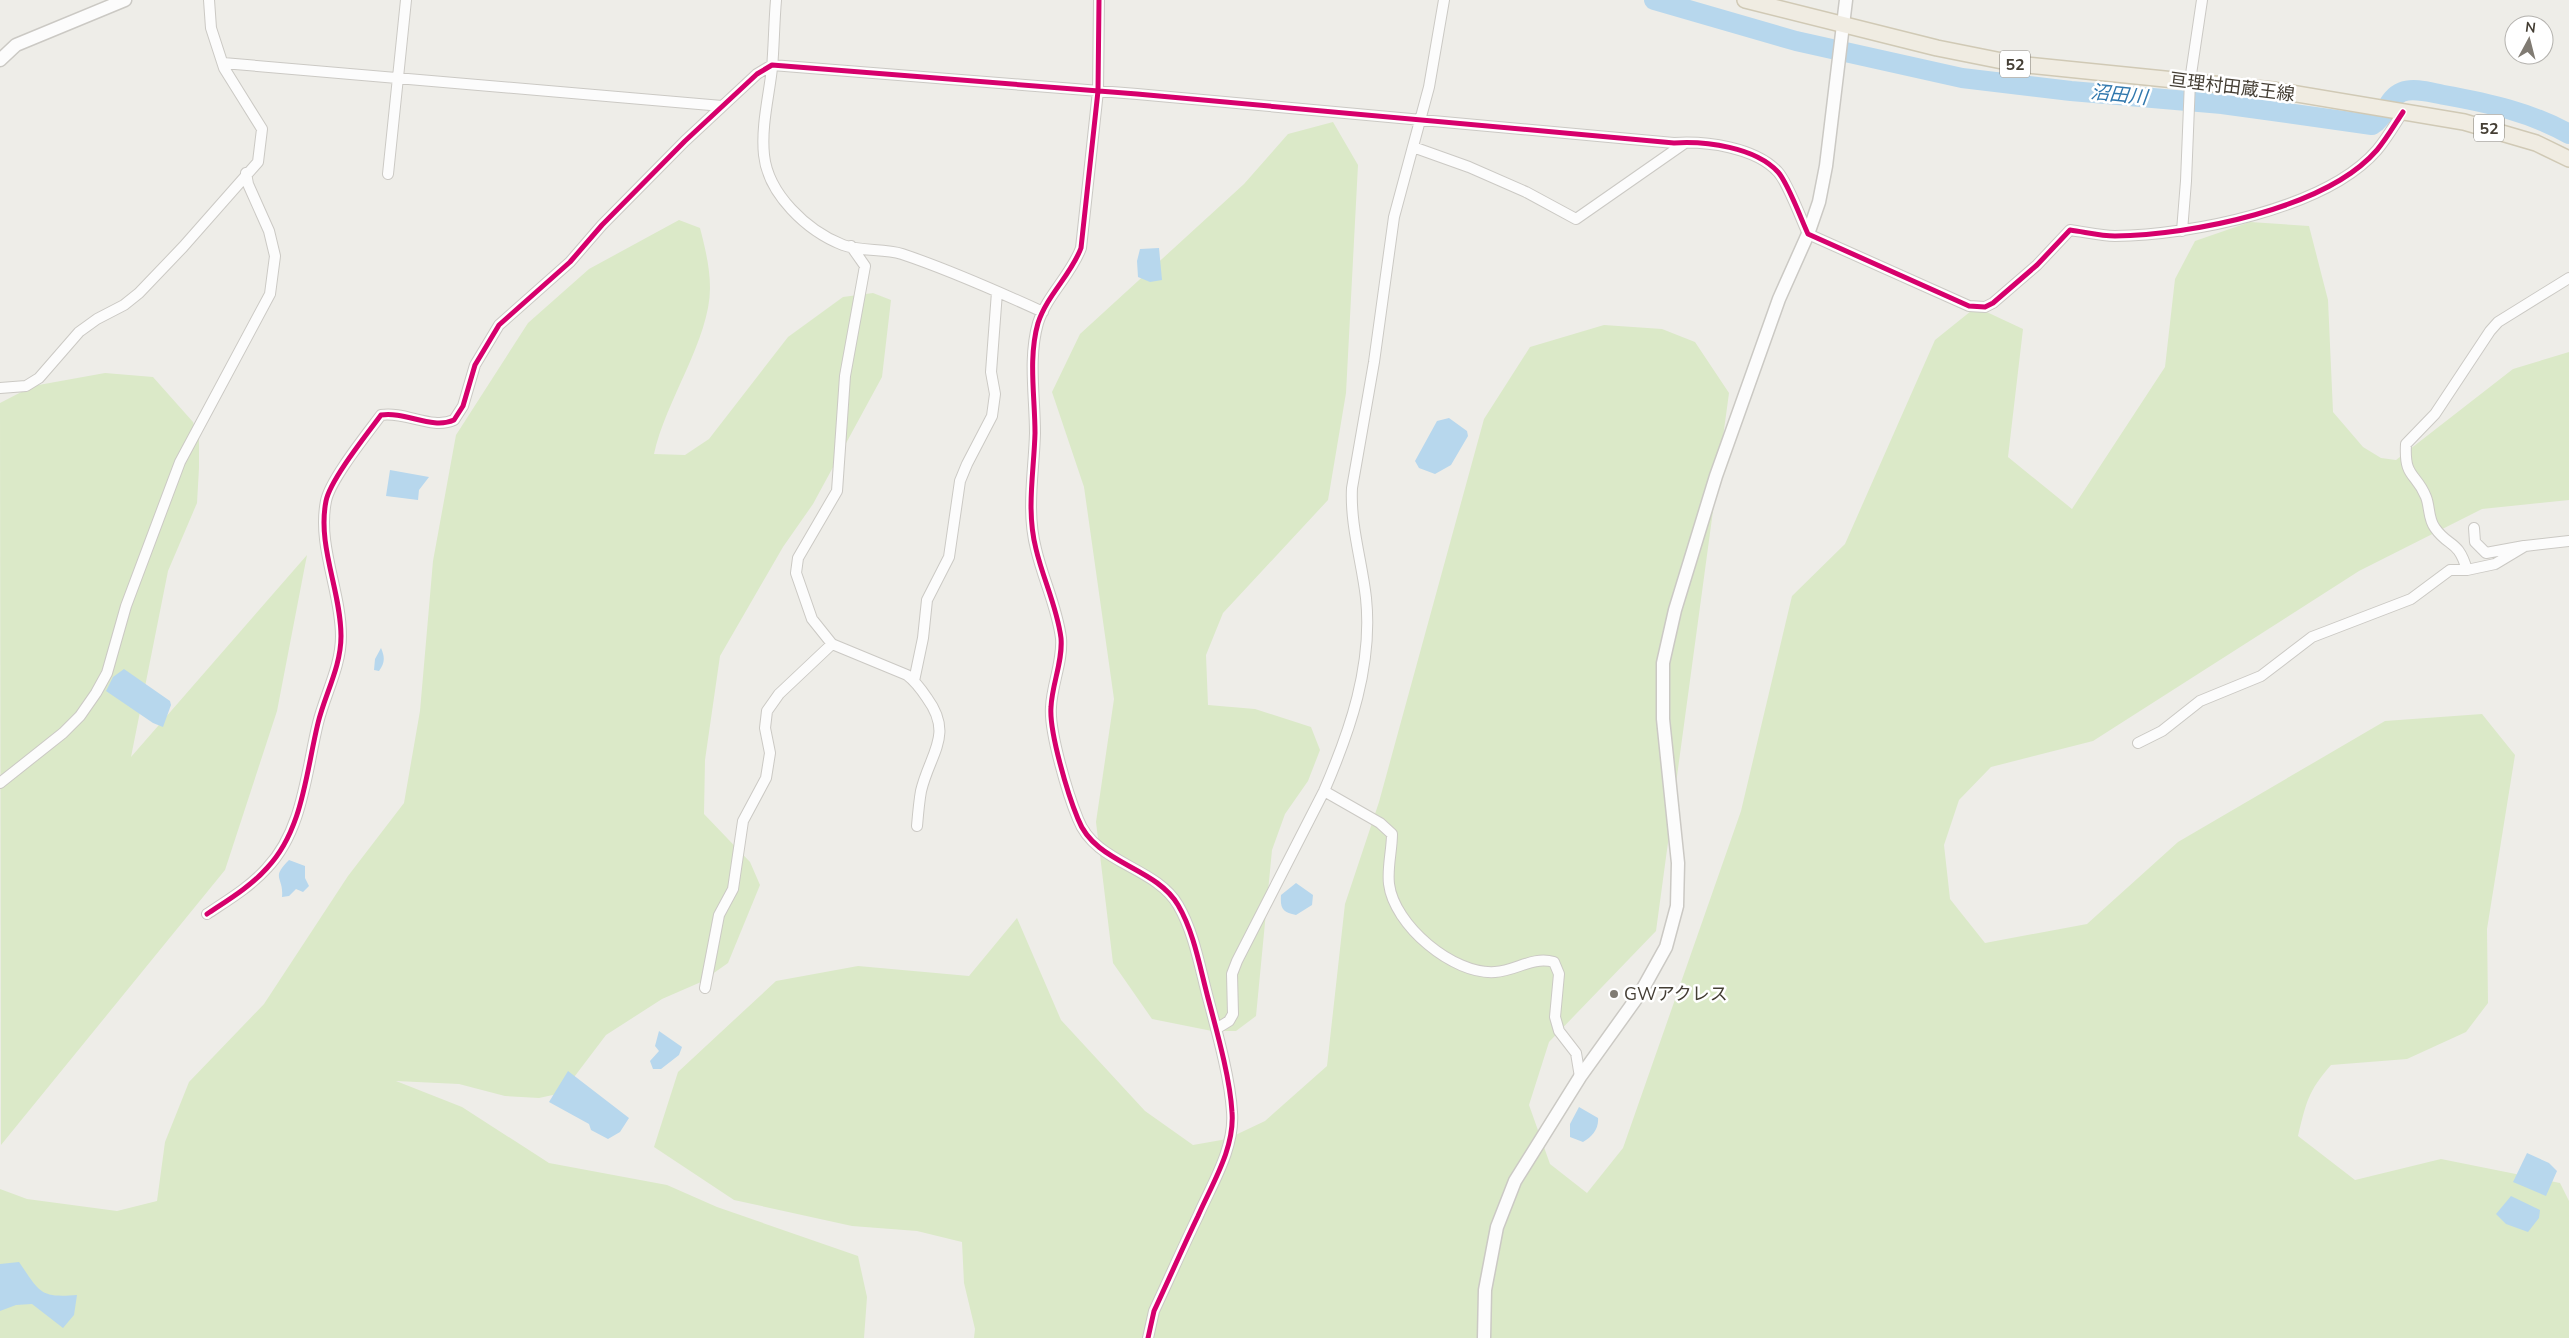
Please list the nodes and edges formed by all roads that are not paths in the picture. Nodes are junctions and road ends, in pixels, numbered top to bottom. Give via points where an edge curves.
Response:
1 (125, 0) edge
2 (209, 0) edge
3 (406, 0) edge
4 (776, 0) edge
5 (1099, 0) edge
6 (1444, 0) edge
7 (1744, 0) edge
8 (1846, 0) edge
9 (2202, 0) edge
10 (1843, 26) junction
11 (0, 60) edge
12 (222, 63) junction
13 (772, 65) junction
14 (398, 78) junction
15 (2190, 80) junction
16 (1098, 91) junction
17 (722, 106) junction
18 (2399, 111) junction
19 (1420, 119) junction
20 (1685, 143) junction
21 (1413, 147) junction
22 (2569, 159) edge
23 (246, 173) junction
24 (388, 174) dead end
25 (2182, 231) junction
26 (1808, 234) junction
27 (851, 246) junction
28 (2569, 278) edge
29 (997, 292) junction
30 (1043, 312) junction
31 (0, 388) edge
32 (2474, 528) dead end
33 (2569, 540) edge
34 (2525, 546) junction
35 (2467, 570) junction
36 (832, 644) junction
37 (914, 681) junction
38 (2138, 743) dead end
39 (0, 783) edge
40 (1324, 791) junction
41 (917, 826) dead end
42 (207, 914) dead end
43 (705, 988) dead end
44 (1216, 1029) junction
45 (1580, 1077) junction
46 (1148, 1338) edge
47 (1484, 1338) edge

1 - 11 street via 16,45
2 - 12 street via 211,28
3 - 14 street
4 - 13 street
5 - 16 street
6 - 19 street
7 - 10 main road, 亘理村田蔵王線 / 52
8 - 10 street
9 - 15 street
10 - 15 main road, 亘理村田蔵王線 / 52 via 2017,64
10 - 26 street via 1826,166
12 - 14 street
12 - 23 street via 262,129 258,162
13 - 16 street
13 - 17 street via 757,74
13 - 27 street via 763,137 770,180 785,204 820,232
14 - 17 street
14 - 24 street
15 - 18 main road, 亘理村田蔵王線 / 52
15 - 25 street
16 - 19 street
16 - 30 street via 1080,248 1075,262
17 - 42 street via 602,225 570,262 499,325 475,365 463,406 454,420 436,423 393,413 381,415 336,481 326,500 324,529 339,607 341,637 336,668 318,722 304,793 295,820 268,868
18 - 22 main road, 亘理村田蔵王線 / 52 via 2503,132
18 - 25 street via 2377,150 2324,189 2247,216
19 - 20 street
19 - 21 street
20 - 21 street via 1576,219 1485,174
20 - 26 street via 1721,145 1748,153 1768,164 1779,173
21 - 40 street via 1394,217 1352,488 1351,505 1366,598 1368,634 1363,679
23 - 31 street via 139,293 79,332 39,378 26,386
23 - 39 street via 269,231 275,256 270,294 180,462 126,606 107,673 96,694 63,733
25 - 26 street via 2113,236 2070,230 2037,265 1985,307 1970,306
26 - 45 street via 1779,299 1716,476 1674,610 1663,663 1662,719 1678,863 1677,906 1666,947 1641,992
27 - 29 street via 900,253
27 - 36 street via 865,266 842,403 837,491 798,558 796,573 812,619
28 - 35 street via 2498,322 2430,420 2406,444 2406,465 2427,499 2434,527 2463,554
29 - 30 street
29 - 37 street via 991,372 995,394 992,416 960,481 949,557 927,600 924,638
30 - 44 street via 1034,354 1031,516 1036,548 1055,607 1061,641 1051,719 1067,786 1088,838 1104,852 1166,890 1178,904 1191,937
32 - 34 street via 2475,542 2486,553
33 - 34 street
34 - 35 street via 2494,564
35 - 38 street via 2450,570 2411,599 2312,637 2261,676 2200,702 2162,731
36 - 37 street via 907,674
36 - 43 street via 779,694 767,711 765,728 770,753 766,778 743,821 733,889 719,915
37 - 41 street via 935,709 941,723 922,790
40 - 44 street via 1237,961 1232,974 1233,1014 1229,1021
40 - 45 street via 1380,823 1392,834 1389,883 1394,902 1423,942 1454,963 1474,970 1496,972 1543,959 1554,962 1559,974 1555,1017 1559,1031 1576,1053
44 - 46 street via 1232,1112 1228,1149 1154,1311
45 - 47 street via 1515,1181 1497,1227 1485,1290

